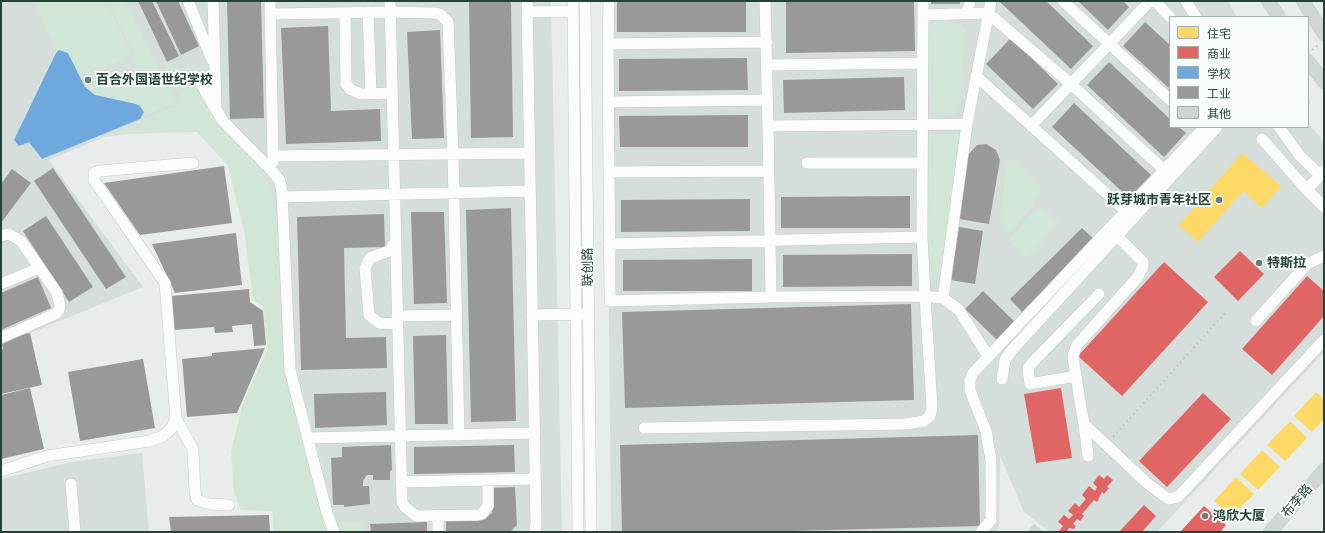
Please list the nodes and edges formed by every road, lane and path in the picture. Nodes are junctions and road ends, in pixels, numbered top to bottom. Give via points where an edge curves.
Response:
1 (188, 1) edge
2 (213, 1) edge
3 (270, 1) edge
4 (586, 1) edge
5 (609, 1) edge
6 (766, 1) edge
7 (923, 1) edge
8 (970, 1) edge
9 (991, 1) edge
10 (1063, 1) edge
11 (1150, 1) edge
12 (1155, 1) edge
13 (1186, 1) edge
14 (1268, 1) edge
15 (1303, 1) edge
16 (390, 6) edge
17 (527, 6) edge
18 (573, 6) edge
19 (368, 12) junction
20 (345, 13) junction
21 (988, 13) junction
22 (270, 14) junction
23 (967, 14) junction
24 (923, 15) junction
25 (1169, 16) edge
26 (1195, 16) edge
27 (1278, 16) edge
28 (1324, 34) edge
29 (1324, 41) edge
30 (767, 42) junction
31 (608, 44) junction
32 (1110, 44) junction
33 (1309, 52) edge
34 (1309, 62) edge
35 (922, 63) junction
36 (214, 65) junction
37 (767, 65) junction
38 (976, 76) junction
39 (199, 80) dead end
40 (1324, 82) edge
41 (1071, 84) junction
42 (392, 93) junction
43 (371, 94) junction
44 (1169, 99) edge
45 (767, 100) junction
46 (608, 102) junction
47 (216, 109) junction
48 (922, 124) junction
49 (967, 124) junction
50 (768, 126) junction
51 (1031, 126) junction
52 (1202, 128) edge
53 (1216, 128) edge
54 (1280, 128) edge
55 (1262, 139) dead end
56 (529, 153) junction
57 (394, 154) junction
58 (453, 154) junction
59 (273, 156) junction
60 (193, 163) dead end
61 (807, 163) dead end
62 (922, 163) junction
63 (768, 171) junction
64 (1165, 171) junction
65 (273, 172) junction
66 (609, 172) junction
67 (1322, 173) edge
68 (530, 190) junction
69 (1307, 190) junction
70 (454, 193) junction
71 (395, 194) junction
72 (282, 198) junction
73 (1324, 207) edge
74 (1127, 212) junction
75 (1, 236) edge
76 (1117, 236) junction
77 (922, 237) junction
78 (396, 240) junction
79 (770, 241) junction
80 (609, 244) junction
81 (1324, 256) edge
82 (39, 268) junction
83 (1, 284) edge
84 (1099, 294) dead end
85 (925, 296) junction
86 (771, 297) junction
87 (943, 298) junction
88 (1226, 312) dead end
89 (576, 314) junction
90 (588, 314) junction
91 (457, 315) junction
92 (532, 315) junction
93 (397, 320) junction
94 (1256, 321) dead end
95 (1063, 332) junction
96 (1, 338) edge
97 (1324, 340) edge
98 (1077, 345) junction
99 (988, 356) junction
100 (1076, 376) junction
101 (1002, 379) dead end
102 (176, 419) junction
103 (1084, 424) junction
104 (644, 428) dead end
105 (535, 433) junction
106 (459, 435) junction
107 (400, 436) junction
108 (308, 438) junction
109 (1107, 444) junction
110 (1088, 456) dead end
111 (1324, 470) edge
112 (1, 471) edge
113 (536, 479) junction
114 (488, 480) junction
115 (401, 482) junction
116 (71, 484) dead end
117 (229, 505) dead end
118 (438, 515) junction
119 (75, 532) edge
120 (334, 532) edge
121 (438, 532) edge
122 (535, 532) edge
123 (578, 532) edge
124 (591, 532) edge
125 (981, 532) edge
126 (1270, 532) edge

1 - 36 street
2 - 36 street
3 - 22 street
4 - 90 street, 联创路
5 - 31 street
6 - 30 street
7 - 24 street
8 - 23 street
9 - 21 street
10 - 32 street
11 - 32 street
12 - 25 street
13 - 26 street
14 - 27 main road
15 - 28 main road
16 - 19 street
16 - 42 street
16 - 58 street via 440,14 448,22
17 - 18 street
17 - 56 street
18 - 89 street, 联创路
19 - 20 street
19 - 43 street
20 - 22 street
20 - 43 street via 346,84 355,93
21 - 23 street
21 - 38 street
21 - 41 street
22 - 59 street
23 - 24 street
24 - 35 street
29 - 33 path
30 - 31 street
30 - 37 street
31 - 46 street
32 - 41 street
32 - 44 street
34 - 40 main road
35 - 37 street
35 - 48 street
36 - 47 street
37 - 45 street
38 - 49 street
38 - 51 street
39 - 47 street
41 - 51 street
41 - 64 street
42 - 43 street
42 - 57 street
45 - 46 street
45 - 50 street
46 - 66 street
47 - 65 street via 222,120
48 - 49 street
48 - 50 street
48 - 62 street
49 - 87 street
50 - 63 street
51 - 74 street
52 - 64 street
53 - 76 street
54 - 67 street via 1300,156
55 - 69 street
56 - 58 street
56 - 68 street
57 - 58 street
57 - 59 street
57 - 71 street
58 - 70 street
59 - 65 street
60 - 102 street via 94,173 94,180 165,283
61 - 62 street
62 - 77 street
63 - 66 street
63 - 79 street
64 - 74 street
65 - 72 street via 280,180
66 - 80 street
67 - 69 street
68 - 70 street
68 - 92 street
69 - 73 street
70 - 71 street
70 - 91 street
71 - 72 street
71 - 78 street
72 - 108 street via 290,370
74 - 99 street
75 - 82 street via 9,234 21,241
76 - 98 street via 1143,262 1142,273
76 - 101 street via 1012,350 1005,360
77 - 79 street
77 - 85 street
78 - 93 street
78 - 93 street via 389,251 370,258 365,268 368,315 379,323
79 - 80 street
79 - 86 street
80 - 86 street via 610,301
81 - 94 street via 1307,264
82 - 83 street
82 - 96 street via 57,293 60,300 59,310
84 - 95 street
85 - 86 street
85 - 87 street
85 - 104 street via 932,408 930,416 924,421 906,424
87 - 99 street via 959,310
88 - 109 path
89 - 90 street
89 - 92 street
89 - 123 street, 联创路
90 - 124 street, 联创路
91 - 93 street
91 - 106 street
92 - 105 street
93 - 107 street
95 - 98 street
95 - 100 street via 1028,368 1030,384
97 - 109 street via 1178,497 1168,499 1162,496
98 - 100 street via 1073,356
99 - 125 street via 970,380 970,390 986,431 991,460 991,520
100 - 103 street
102 - 112 street via 171,429 163,436 150,441 47,456
102 - 117 street via 193,449 197,500 209,504
103 - 109 street
103 - 110 street
105 - 106 street
105 - 113 street
106 - 107 street
107 - 108 street
107 - 115 street
108 - 120 street
111 - 126 main road, 布李路
113 - 114 street
113 - 122 street
114 - 115 street
114 - 118 street via 488,506 482,514
115 - 118 street via 402,502 410,512 416,516
116 - 119 street
118 - 121 street

